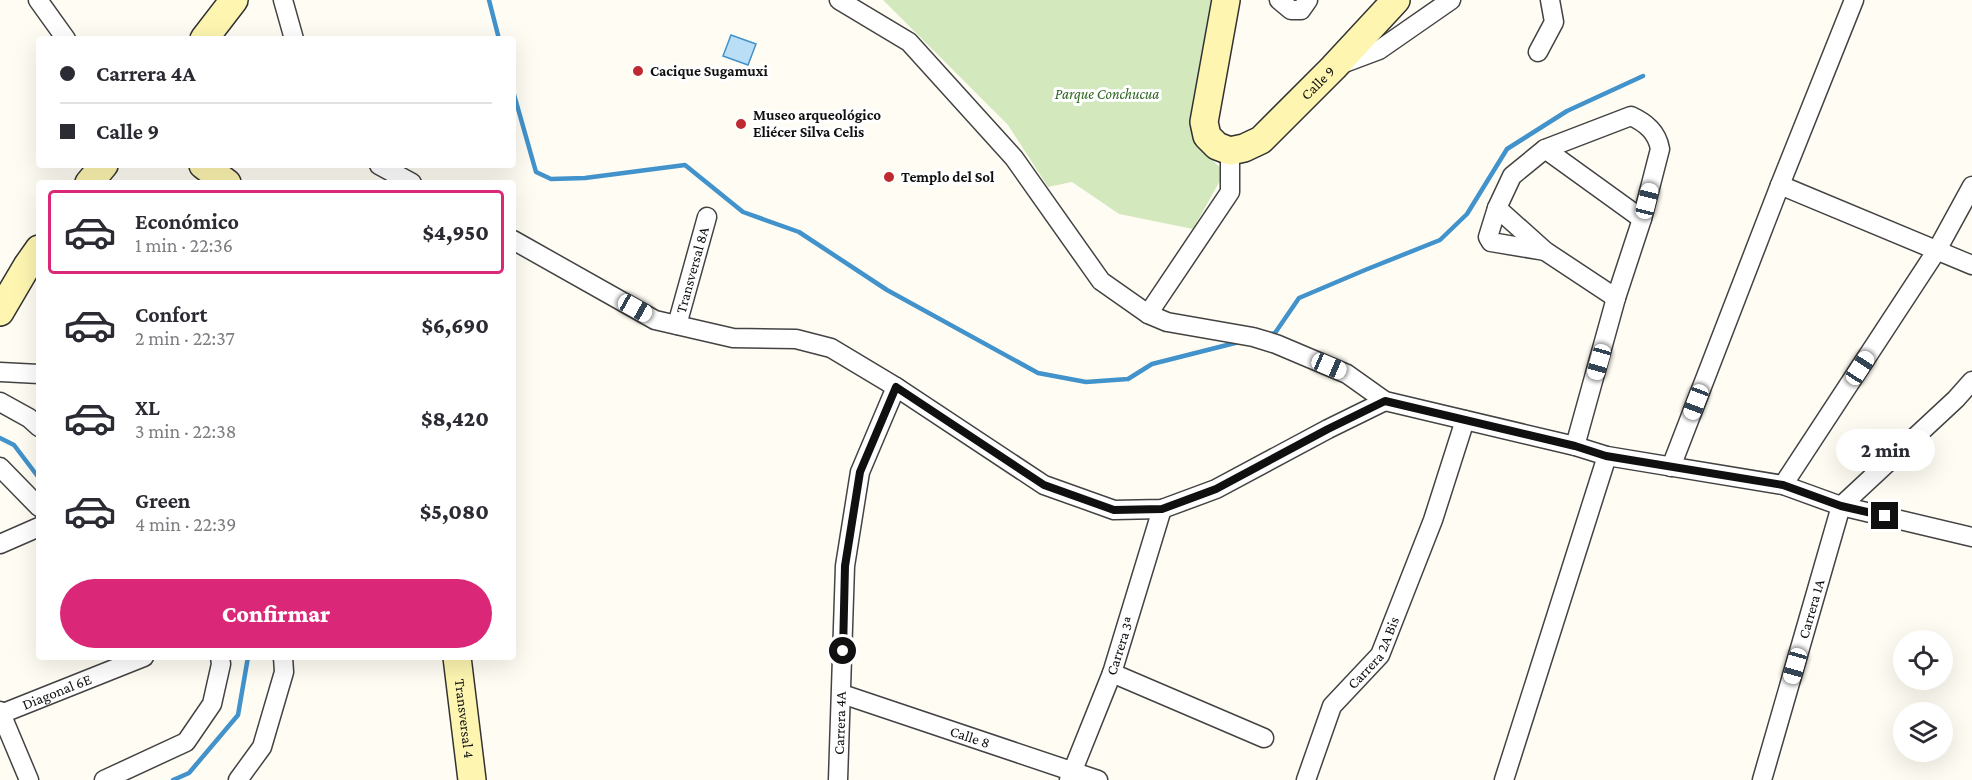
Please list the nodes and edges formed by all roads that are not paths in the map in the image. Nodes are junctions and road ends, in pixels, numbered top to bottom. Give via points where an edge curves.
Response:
1 (38, 0) edge
2 (234, 0) edge
3 (283, 0) edge
4 (840, 0) edge
5 (1227, 0) edge
6 (1279, 0) edge
7 (1308, 0) edge
8 (1396, 0) edge
9 (1451, 0) edge
10 (1550, 0) edge
11 (1854, 0) edge
12 (64, 36) edge
13 (206, 36) edge
14 (293, 36) edge
15 (1538, 52) dead end
16 (1333, 68) junction
17 (1545, 149) junction
18 (1230, 152) junction
19 (102, 168) edge
20 (207, 168) edge
21 (384, 168) edge
22 (92, 180) edge
23 (223, 180) edge
24 (406, 180) edge
25 (1780, 186) junction
26 (1972, 186) edge
27 (1497, 208) junction
28 (707, 217) dead end
29 (1642, 219) junction
30 (516, 242) edge
31 (1937, 250) junction
32 (1545, 251) junction
33 (36, 253) edge
34 (1972, 265) edge
35 (1616, 298) junction
36 (0, 312) edge
37 (1148, 314) junction
38 (677, 325) junction
39 (0, 372) edge
40 (36, 375) edge
41 (1972, 381) edge
42 (896, 387) junction
43 (1385, 401) junction
44 (1964, 401) edge
45 (0, 402) edge
46 (1464, 420) junction
47 (36, 424) edge
48 (1575, 446) junction
49 (1606, 456) junction
50 (0, 467) edge
51 (1671, 467) junction
52 (1783, 485) junction
53 (36, 504) edge
54 (1841, 506) junction
55 (1162, 509) junction
56 (36, 528) edge
57 (1972, 537) edge
58 (0, 544) edge
59 (136, 660) edge
60 (220, 660) edge
61 (283, 660) edge
62 (458, 660) edge
63 (1112, 673) junction
64 (842, 694) junction
65 (1, 712) edge
66 (1263, 738) dead end
67 (1070, 775) edge
68 (29, 780) edge
69 (104, 780) edge
70 (238, 780) edge
71 (471, 780) edge
72 (838, 780) edge
73 (1098, 780) edge
74 (1306, 780) edge
75 (1504, 780) edge
76 (1762, 780) edge

1 - 12 street
2 - 13 street
3 - 14 street
4 - 37 street via 909,42 1014,158 1101,281
5 - 18 street via 1204,122 1207,136
6 - 7 street via 1291,10 1301,10
8 - 16 street, Calle 9
9 - 16 street via 1379,50
10 - 15 street via 1554,22
11 - 25 street
16 - 18 street, Calle 9 via 1261,140
17 - 27 street via 1512,176
17 - 29 street
17 - 29 street via 1631,116 1641,121 1658,137 1660,148
18 - 37 street via 1230,192
19 - 22 street
20 - 23 street
21 - 24 street
25 - 31 street
25 - 51 street
26 - 31 street
27 - 32 street
27 - 32 street via 1488,237 1491,242
28 - 38 street, Transversal 8A
29 - 35 street
30 - 38 street via 656,320
31 - 34 street
31 - 52 street
32 - 35 street
33 - 36 street
35 - 48 street
37 - 43 street via 1167,322 1253,336 1276,344 1347,374
38 - 42 street via 733,338 796,339 831,348
39 - 40 street
41 - 44 street
42 - 55 street via 1044,485 1114,510
42 - 64 street, Carrera 4A via 860,472 845,566
43 - 46 street
43 - 55 street via 1216,489
44 - 54 street
45 - 47 street
46 - 48 street
46 - 74 street, Carrera 2A Bis via 1433,520 1380,655 1332,706
48 - 49 street
49 - 51 street
49 - 75 street
50 - 53 street
51 - 52 street
52 - 54 street
54 - 57 street
54 - 76 street, Carrera 1A
55 - 63 street, Carrera 3ª
56 - 58 street
59 - 65 street, Diagonal 6E
60 - 69 street via 212,704 186,742
61 - 70 street via 284,672 262,747
62 - 71 street, Transversal 4
63 - 66 street
63 - 67 street, Carrera 3ª
64 - 67 street, Calle 8
64 - 72 street, Carrera 4A
65 - 68 street
67 - 73 street, Calle 8

